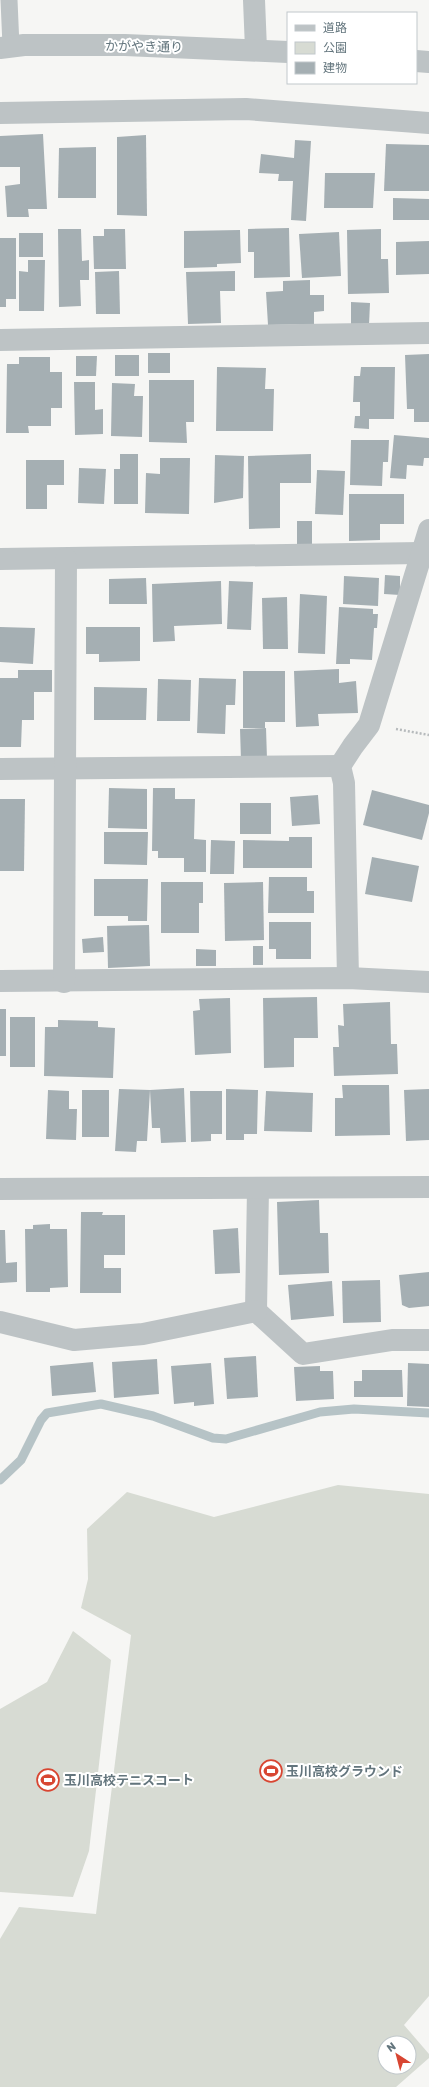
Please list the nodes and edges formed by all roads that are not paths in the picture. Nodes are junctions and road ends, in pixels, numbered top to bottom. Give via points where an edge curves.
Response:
1 (9, 0) edge
2 (254, 0) edge
3 (6, 47) edge
4 (256, 50) junction
5 (287, 52) edge
6 (417, 61) edge
7 (429, 62) edge
8 (0, 114) edge
9 (429, 123) edge
10 (429, 333) edge
11 (0, 340) edge
12 (429, 530) edge
13 (421, 553) junction
14 (0, 559) edge
15 (66, 559) junction
16 (340, 766) junction
17 (66, 768) junction
18 (0, 769) edge
19 (348, 978) junction
20 (0, 981) edge
21 (64, 982) junction
22 (429, 982) edge
23 (429, 1187) edge
24 (0, 1188) edge
25 (258, 1188) junction
26 (256, 1311) junction
27 (0, 1322) edge
28 (429, 1340) edge

1 - 3 lane
2 - 4 street
3 - 4 street, かがやき通り via 125,45
4 - 5 street, かがやき通り
6 - 7 street
8 - 9 street via 246,109
10 - 11 street
12 - 13 street
13 - 15 street
13 - 16 street via 369,725
14 - 15 street
15 - 17 street
16 - 17 street
16 - 19 street via 344,783
17 - 18 street
17 - 21 street
19 - 21 street
19 - 22 street
20 - 21 street
23 - 25 street
24 - 25 street
25 - 26 street
26 - 27 street via 143,1334 74,1340
26 - 28 street via 303,1354 392,1340

